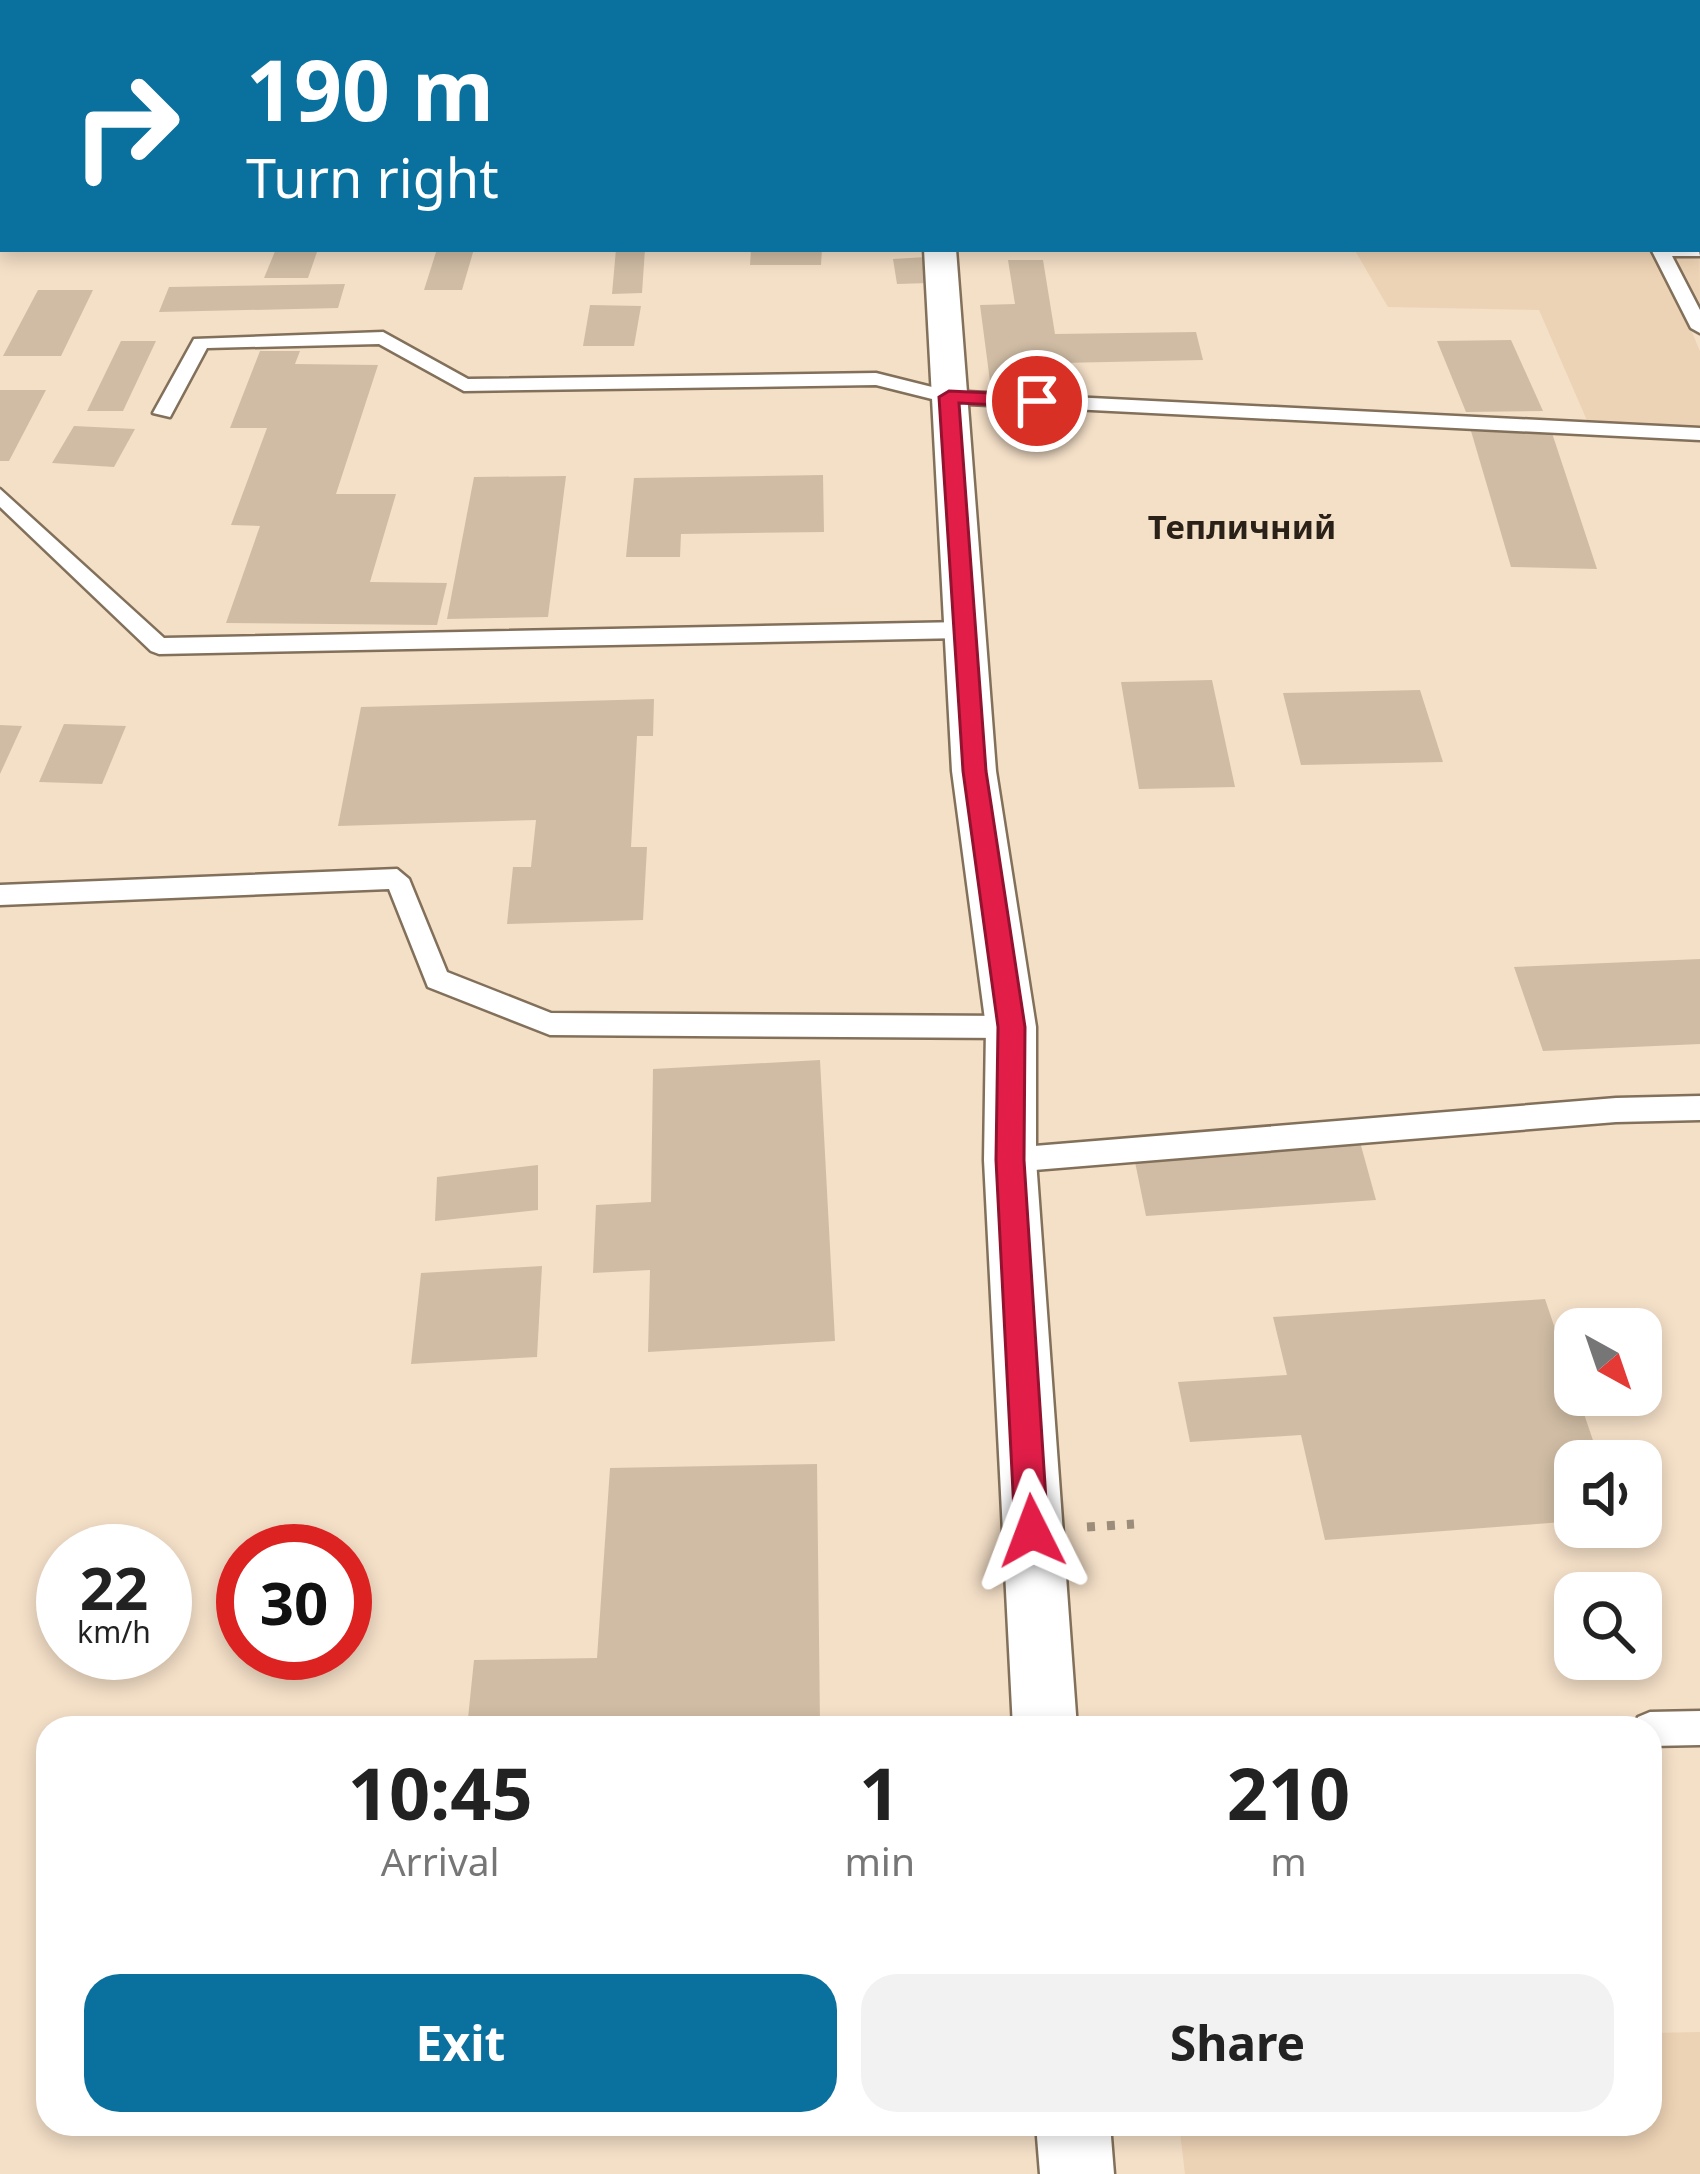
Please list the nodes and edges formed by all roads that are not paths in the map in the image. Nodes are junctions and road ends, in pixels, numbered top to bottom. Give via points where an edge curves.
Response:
1 (940, 252) edge
2 (1662, 252) edge
3 (1700, 328) edge
4 (949, 397) junction
5 (163, 413) dead end
6 (1700, 434) edge
7 (0, 496) edge
8 (963, 630) junction
9 (0, 895) edge
10 (1011, 1027) junction
11 (1700, 1108) edge
12 (1010, 1160) junction
13 (1044, 1716) edge
14 (1700, 1728) edge
15 (1662, 1729) edge
16 (1074, 2136) edge
17 (1077, 2174) edge

1 - 4 street
2 - 3 lane
4 - 5 lane via 876,379 464,385 383,338 201,343
4 - 6 lane
4 - 8 street
7 - 8 lane via 159,646
8 - 10 street via 974,771
9 - 10 lane via 397,879 437,979 550,1024
10 - 12 street
11 - 12 lane
12 - 13 street
14 - 15 lane
16 - 17 street

